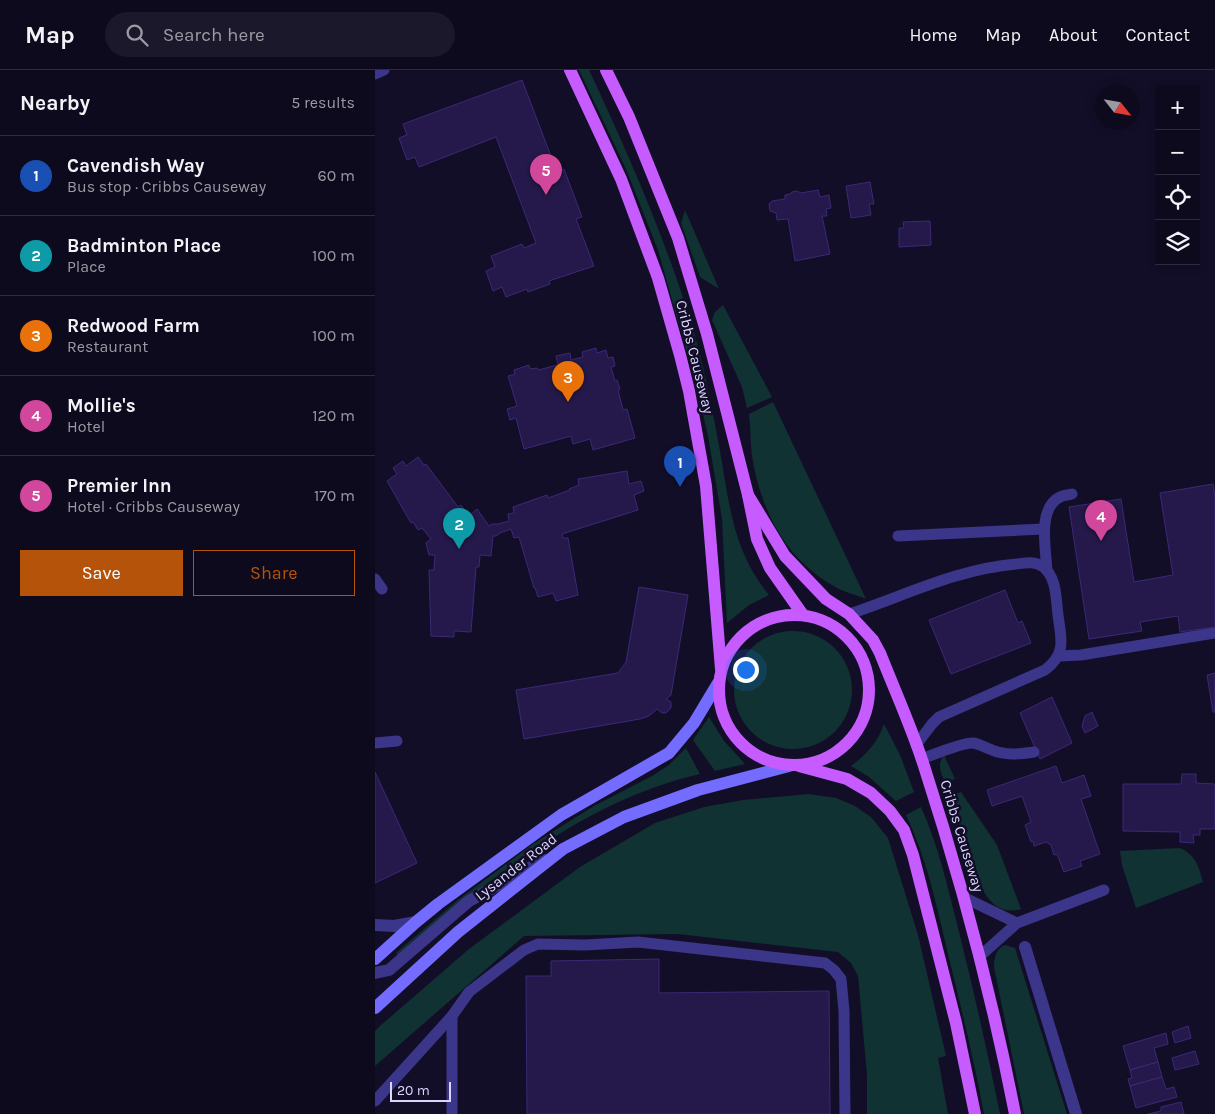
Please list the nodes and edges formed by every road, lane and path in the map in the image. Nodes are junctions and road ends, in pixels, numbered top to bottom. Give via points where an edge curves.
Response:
1 (384, 70) edge
2 (570, 70) edge
3 (606, 70) edge
4 (375, 74) edge
5 (1072, 494) dead end
6 (748, 495) junction
7 (1044, 529) junction
8 (898, 536) dead end
9 (1047, 570) junction
10 (375, 579) edge
11 (382, 589) dead end
12 (849, 614) junction
13 (803, 615) junction
14 (817, 618) junction
15 (1215, 633) edge
16 (1059, 656) junction
17 (721, 669) junction
18 (718, 683) junction
19 (397, 741) dead end
20 (375, 743) edge
21 (916, 745) junction
22 (1034, 752) dead end
23 (921, 759) junction
24 (794, 766) junction
25 (563, 849) junction
26 (1103, 890) dead end
27 (965, 898) junction
28 (416, 922) junction
29 (1017, 923) junction
30 (375, 925) edge
31 (1025, 947) dead end
32 (979, 957) junction
33 (375, 960) edge
34 (375, 973) edge
35 (375, 1008) edge
36 (452, 1016) junction
37 (375, 1101) edge
38 (452, 1114) edge
39 (845, 1114) edge
40 (975, 1114) edge
41 (1015, 1114) edge
42 (1076, 1114) edge

1 - 4 lane
2 - 17 main road, Cribbs Causeway via 621,179 655,269 687,382 706,486
3 - 6 main road, Cribbs Causeway via 629,117 678,238 707,334
5 - 7 lane via 1059,497 1054,502
6 - 12 main road, Cribbs Causeway via 785,556 826,599
6 - 13 main road, Cribbs Causeway via 757,539 770,568
7 - 8 lane
7 - 9 lane
9 - 12 lane via 1035,563 979,570 937,581
9 - 16 lane via 1055,589 1062,644
10 - 11 lane
12 - 14 main road
12 - 21 main road, Cribbs Causeway via 873,640
13 - 14 main road
13 - 17 main road via 784,615 752,627 731,647
14 - 24 main road via 838,628 854,644 864,662 869,687 867,708 852,739 834,755
15 - 16 lane
16 - 21 lane via 1045,670 939,717
17 - 18 main road
18 - 24 main road via 722,716 733,736 759,758
18 - 28 street, Lysander Road via 694,723 669,753 561,815
19 - 20 lane
21 - 23 main road, Cribbs Causeway
22 - 23 lane via 999,753 970,744
23 - 27 main road, Cribbs Causeway
24 - 25 street, Lysander Road via 689,793 624,817
24 - 40 main road via 847,779 871,793 904,830 956,1023
25 - 34 street via 469,901 389,970
25 - 35 street, Lysander Road via 458,932
26 - 29 lane
27 - 29 lane
27 - 32 main road, Cribbs Causeway
28 - 30 street
28 - 33 street, Lysander Road
29 - 32 lane
31 - 42 street
32 - 41 main road, Cribbs Causeway
36 - 37 lane
36 - 38 lane
36 - 39 lane via 469,992 524,950 538,944 585,946 638,942 825,963 841,980

